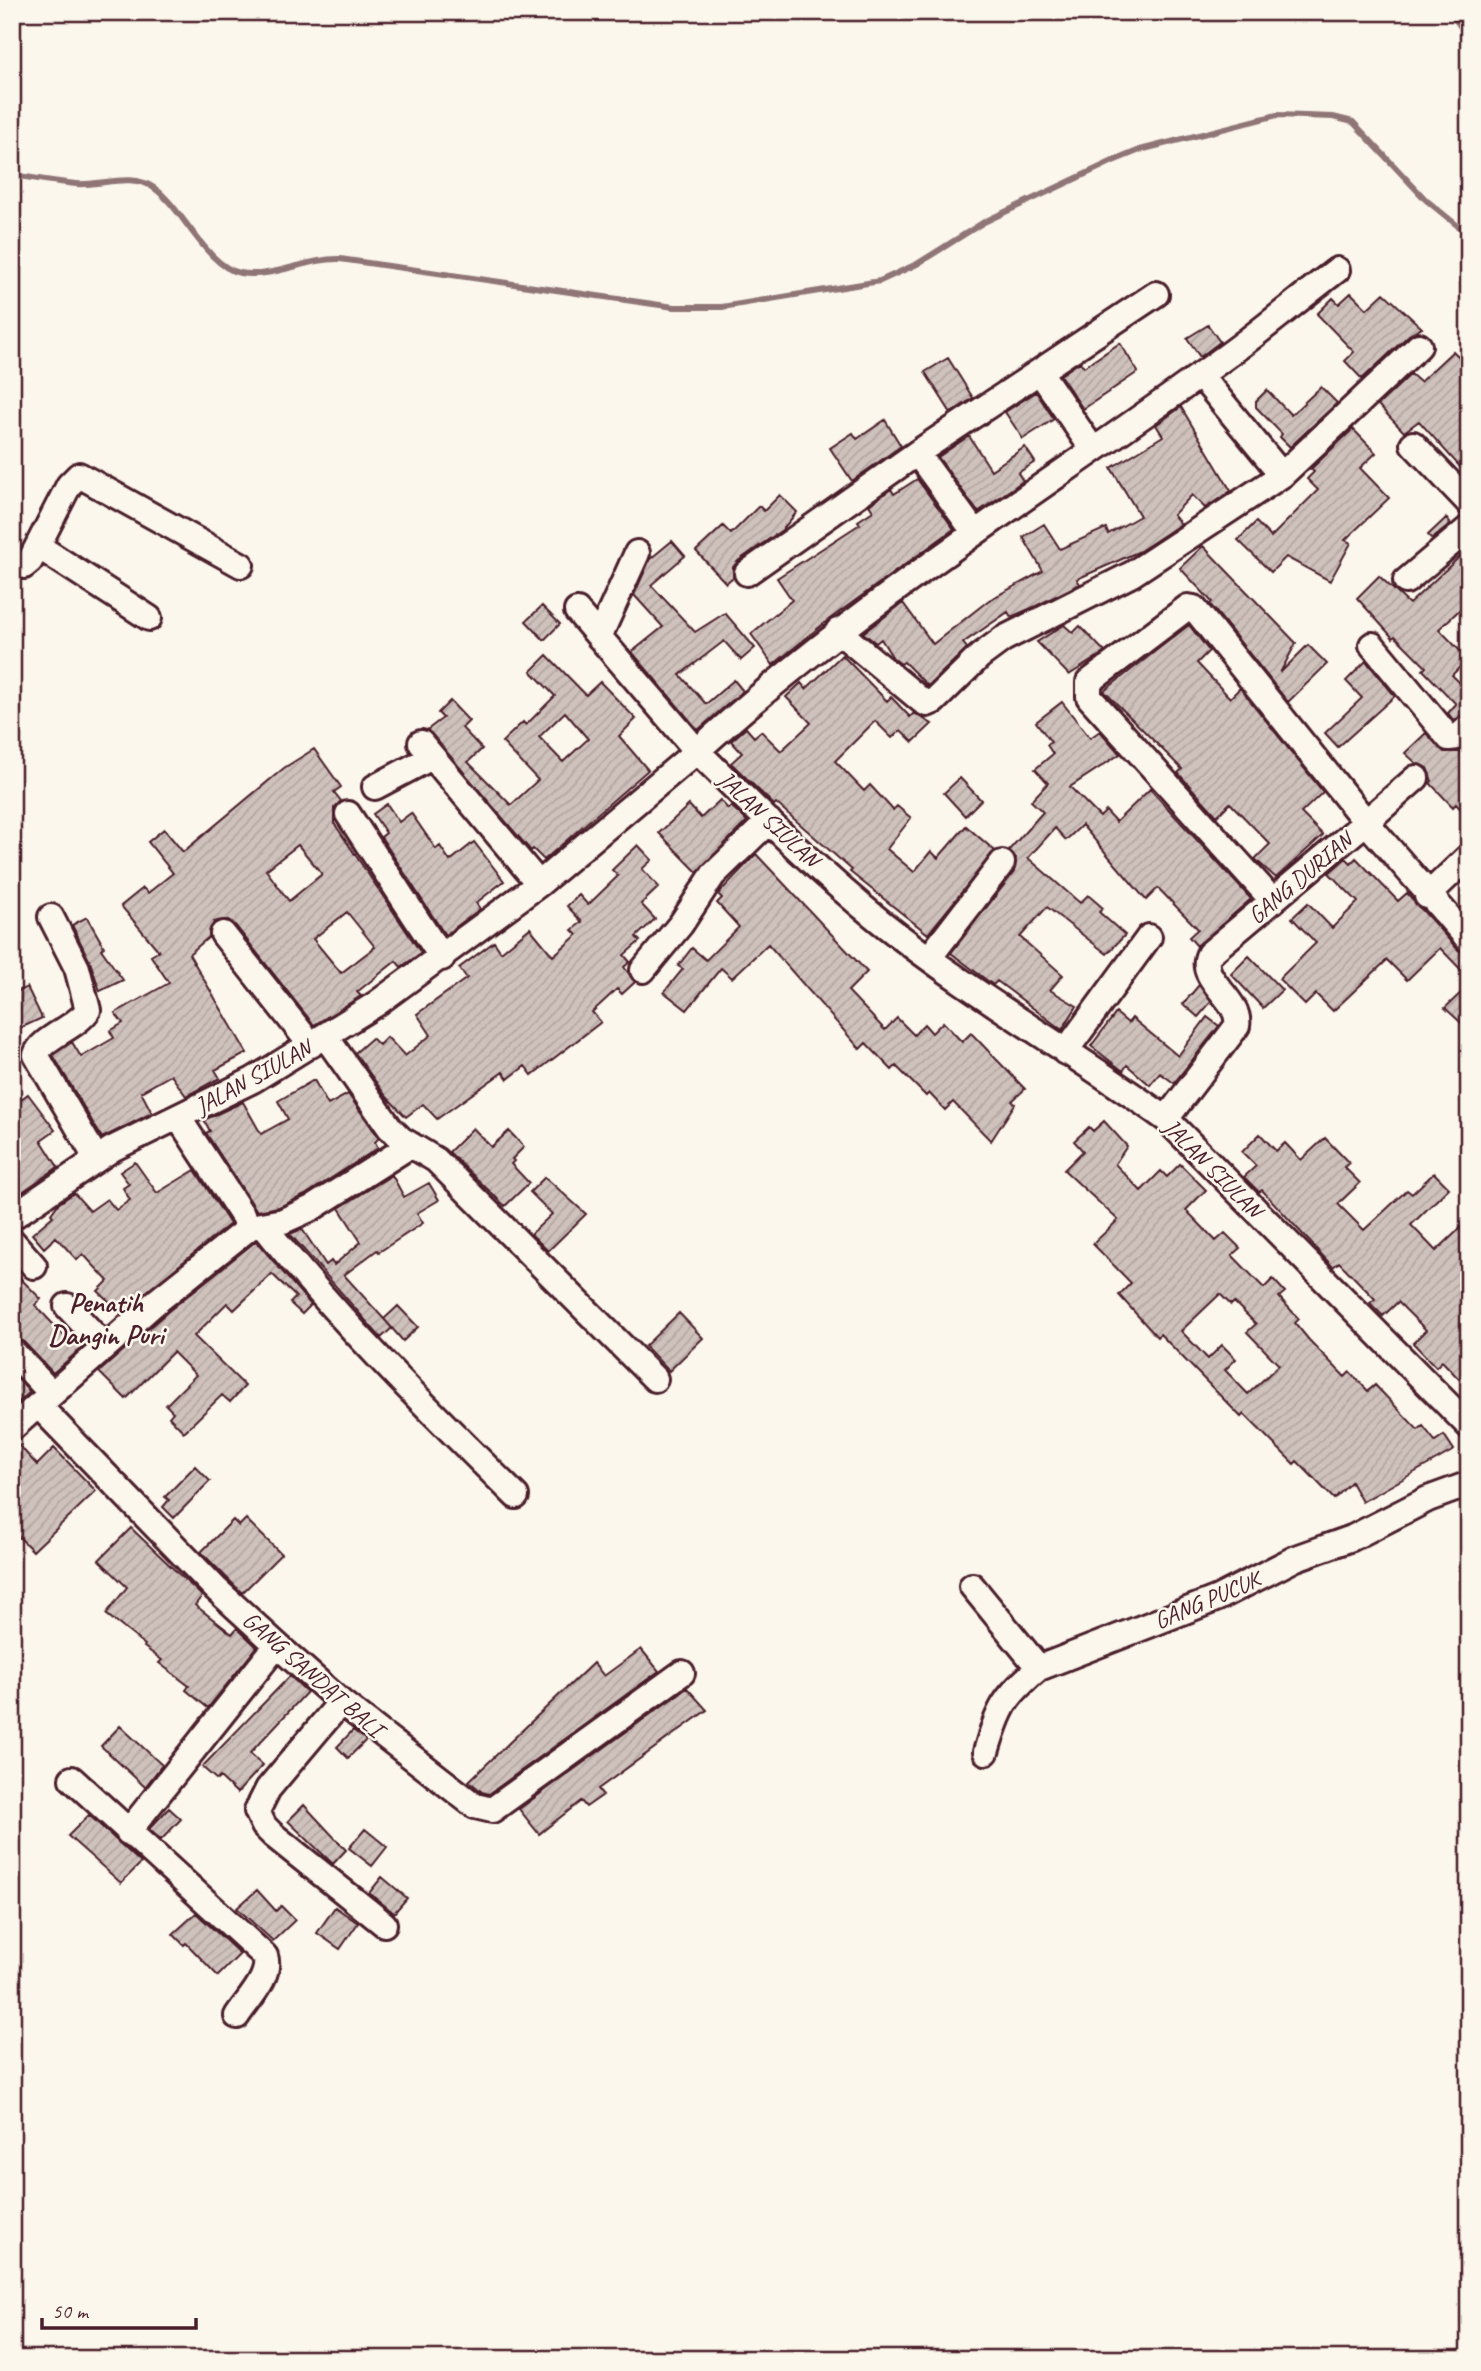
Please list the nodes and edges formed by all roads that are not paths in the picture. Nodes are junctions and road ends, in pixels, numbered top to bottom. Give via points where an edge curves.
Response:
1 (1337, 270) dead end
2 (1156, 294) dead end
3 (1419, 346) dead end
4 (1040, 372) junction
5 (1200, 375) junction
6 (1413, 444) dead end
7 (1093, 450) junction
8 (916, 453) junction
9 (1282, 475) junction
10 (1469, 503) edge
11 (1469, 528) edge
12 (975, 533) junction
13 (38, 546) junction
14 (638, 553) dead end
15 (12, 564) edge
16 (241, 565) dead end
17 (747, 573) dead end
18 (1406, 581) dead end
19 (577, 611) dead end
20 (149, 618) dead end
21 (838, 631) junction
22 (599, 637) junction
23 (1372, 645) dead end
24 (1469, 727) edge
25 (697, 751) junction
26 (1416, 778) dead end
27 (375, 787) dead end
28 (348, 814) dead end
29 (769, 821) junction
30 (1366, 822) junction
31 (1469, 856) edge
32 (1002, 863) dead end
33 (539, 884) junction
34 (1427, 896) junction
35 (1273, 901) junction
36 (51, 917) dead end
37 (223, 934) dead end
38 (1149, 937) dead end
39 (1469, 940) edge
40 (442, 958) junction
41 (929, 958) junction
42 (643, 970) dead end
43 (319, 1041) junction
44 (1065, 1052) junction
45 (178, 1117) junction
46 (1166, 1119) junction
47 (411, 1145) junction
48 (96, 1158) junction
49 (14, 1213) edge
50 (256, 1226) junction
51 (12, 1241) edge
52 (34, 1266) dead end
53 (67, 1306) dead end
54 (105, 1347) junction
55 (12, 1351) edge
56 (655, 1379) dead end
57 (45, 1400) junction
58 (1469, 1426) edge
59 (12, 1428) edge
60 (1469, 1484) edge
61 (516, 1496) dead end
62 (972, 1586) dead end
63 (276, 1645) junction
64 (1039, 1668) junction
65 (682, 1673) dead end
66 (341, 1702) junction
67 (986, 1752) dead end
68 (72, 1779) dead end
69 (128, 1832) junction
70 (384, 1924) dead end
71 (237, 2016) dead end

1 - 5 street
2 - 4 street
3 - 9 street
4 - 7 street
4 - 8 street
5 - 7 street
5 - 9 street
6 - 10 street
7 - 12 street
8 - 12 street
8 - 17 street
9 - 21 street via 1132,574 1003,639 927,704
11 - 18 street
12 - 21 street
13 - 15 street via 24,566
13 - 16 street via 68,485 79,475
13 - 20 street
14 - 22 street
19 - 22 street
21 - 25 street via 762,691
22 - 25 street
23 - 24 street via 1448,738 1458,737
25 - 29 street, JALAN SIULAN
25 - 33 street, JALAN SIULAN
26 - 30 street
27 - 33 street via 427,750
28 - 40 street
29 - 41 street, JALAN SIULAN via 878,920
29 - 42 street via 713,874 681,924
30 - 34 street
30 - 35 street, GANG DURIAN
30 - 35 street, GANG DURIAN via 1194,608 1183,608 1089,682 1089,697
31 - 34 street
32 - 41 street
33 - 40 street, JALAN SIULAN
34 - 39 street
35 - 46 street, GANG DURIAN via 1205,962 1235,1010 1237,1026
36 - 48 street via 77,968 88,1010 77,1023 41,1046 36,1055
37 - 43 street
38 - 44 street
40 - 43 street, JALAN SIULAN
41 - 44 street, JALAN SIULAN
43 - 45 street, JALAN SIULAN
43 - 47 street via 390,1128
44 - 46 street, JALAN SIULAN
45 - 48 street, JALAN SIULAN
45 - 50 street
46 - 58 street, JALAN SIULAN
47 - 50 street via 312,1208 283,1221
47 - 56 street via 436,1160
48 - 49 street, JALAN SIULAN
50 - 54 street
50 - 61 street
51 - 52 street
53 - 54 street
54 - 57 street
55 - 57 street, GANG SANDAT BALI
57 - 59 street
57 - 63 street, GANG SANDAT BALI via 216,1588
60 - 64 street, GANG PUCUK via 1428,1499 1352,1538 1296,1558 1218,1598
62 - 64 street
63 - 66 street, GANG SANDAT BALI
63 - 69 street
64 - 67 street via 1002,1704
65 - 66 street, GANG SANDAT BALI via 492,1810 475,1806
66 - 70 street via 268,1789 257,1811 273,1835
68 - 69 street
69 - 71 street via 265,1956 265,1974

